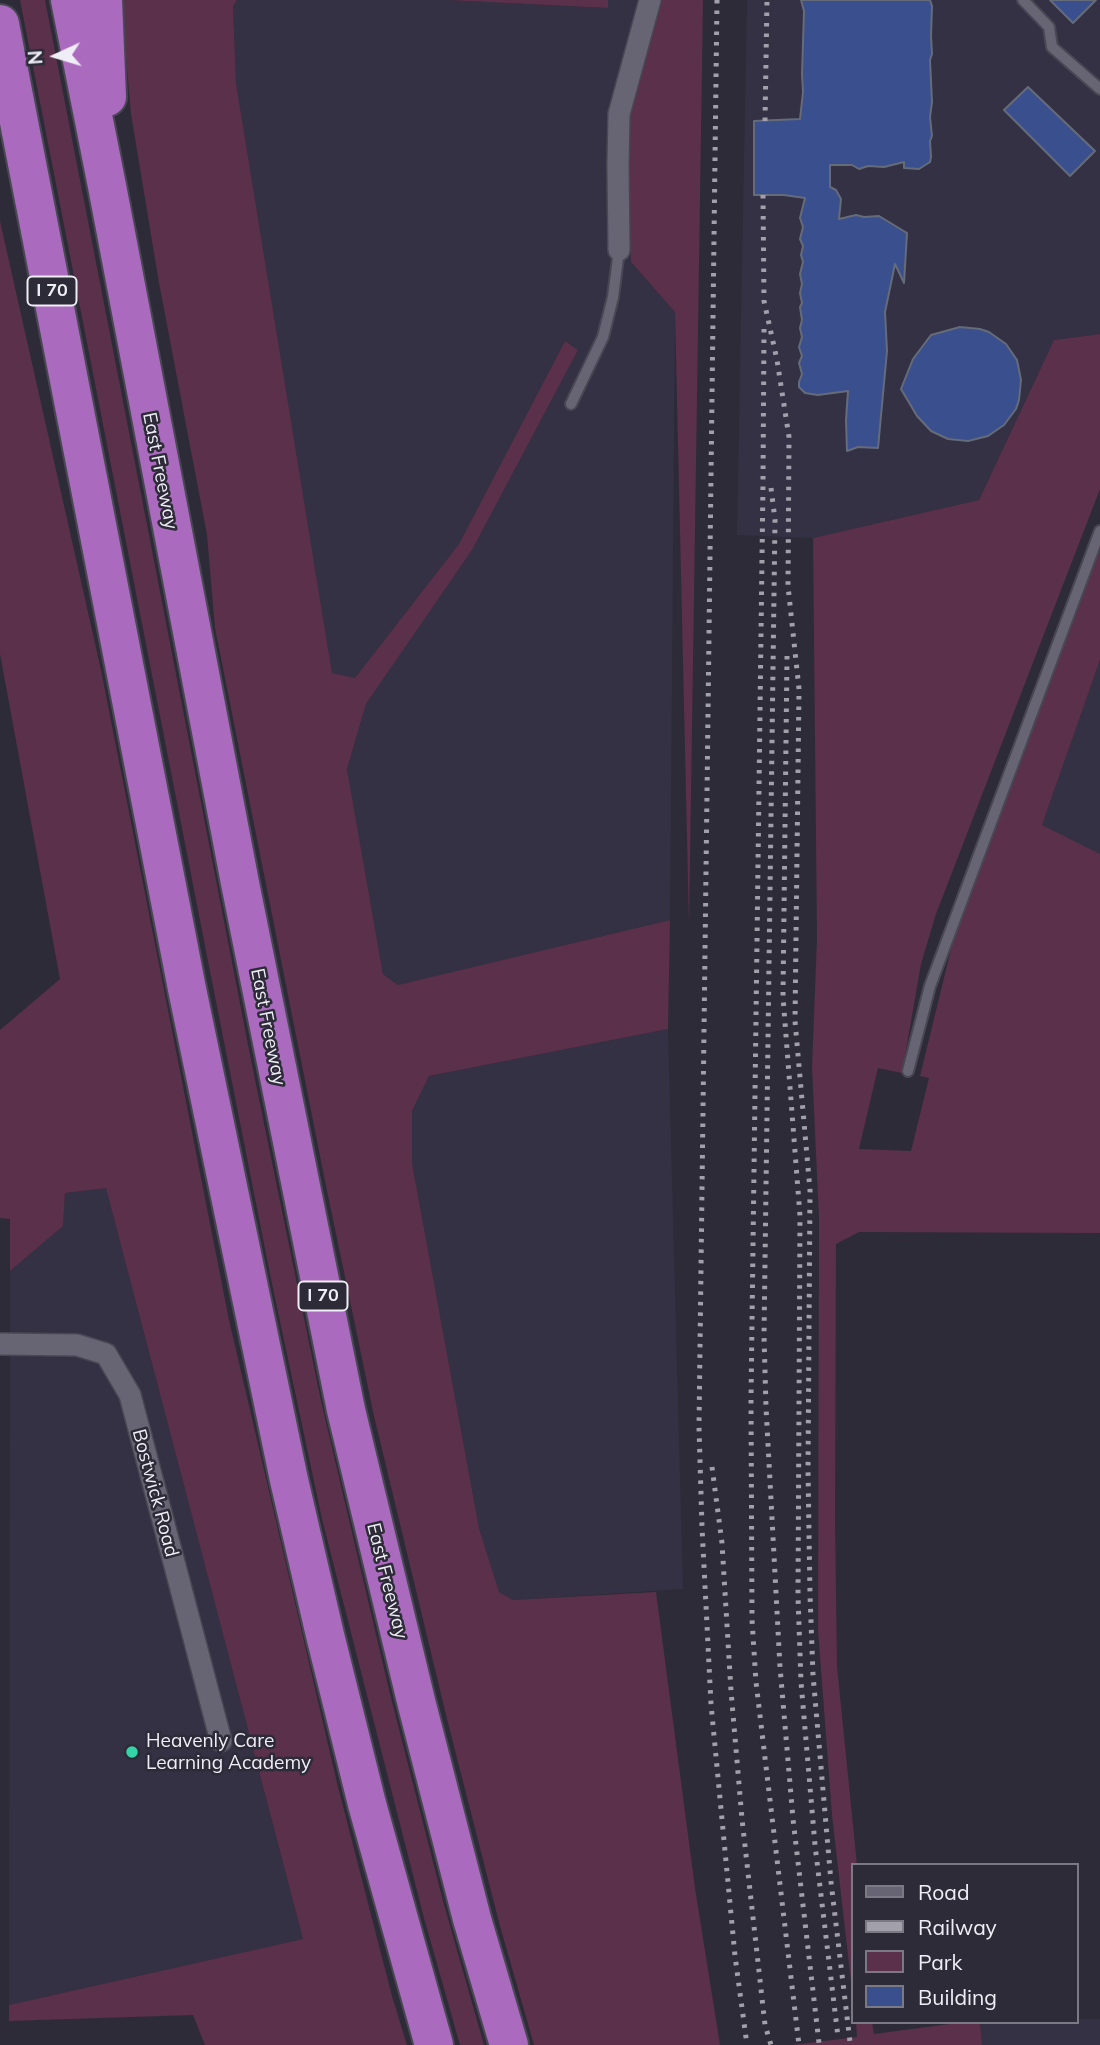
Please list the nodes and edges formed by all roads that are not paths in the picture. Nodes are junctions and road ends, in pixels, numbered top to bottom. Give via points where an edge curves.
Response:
1 (69, 0) edge
2 (103, 0) edge
3 (650, 0) edge
4 (1023, 0) edge
5 (0, 24) edge
6 (1100, 89) edge
7 (0, 113) edge
8 (107, 186) junction
9 (619, 250) joint
10 (571, 404) dead end
11 (91, 492) junction
12 (1100, 531) edge
13 (908, 1070) dead end
14 (0, 1344) edge
15 (220, 1741) dead end
16 (434, 2045) edge
17 (509, 2045) edge

1 - 8 highway, East Freeway / I 70
2 - 8 highway
3 - 9 street via 619,114
4 - 6 lane via 1049,27 1052,47
5 - 11 highway, I 70
7 - 11 highway
8 - 17 highway, East Freeway / I 70 via 346,1410 472,1919
9 - 10 lane via 603,337
11 - 16 highway, I 70 via 286,1467 367,1804
12 - 13 lane via 930,986
14 - 15 street, Bostwick Road via 77,1345 106,1354 130,1395

